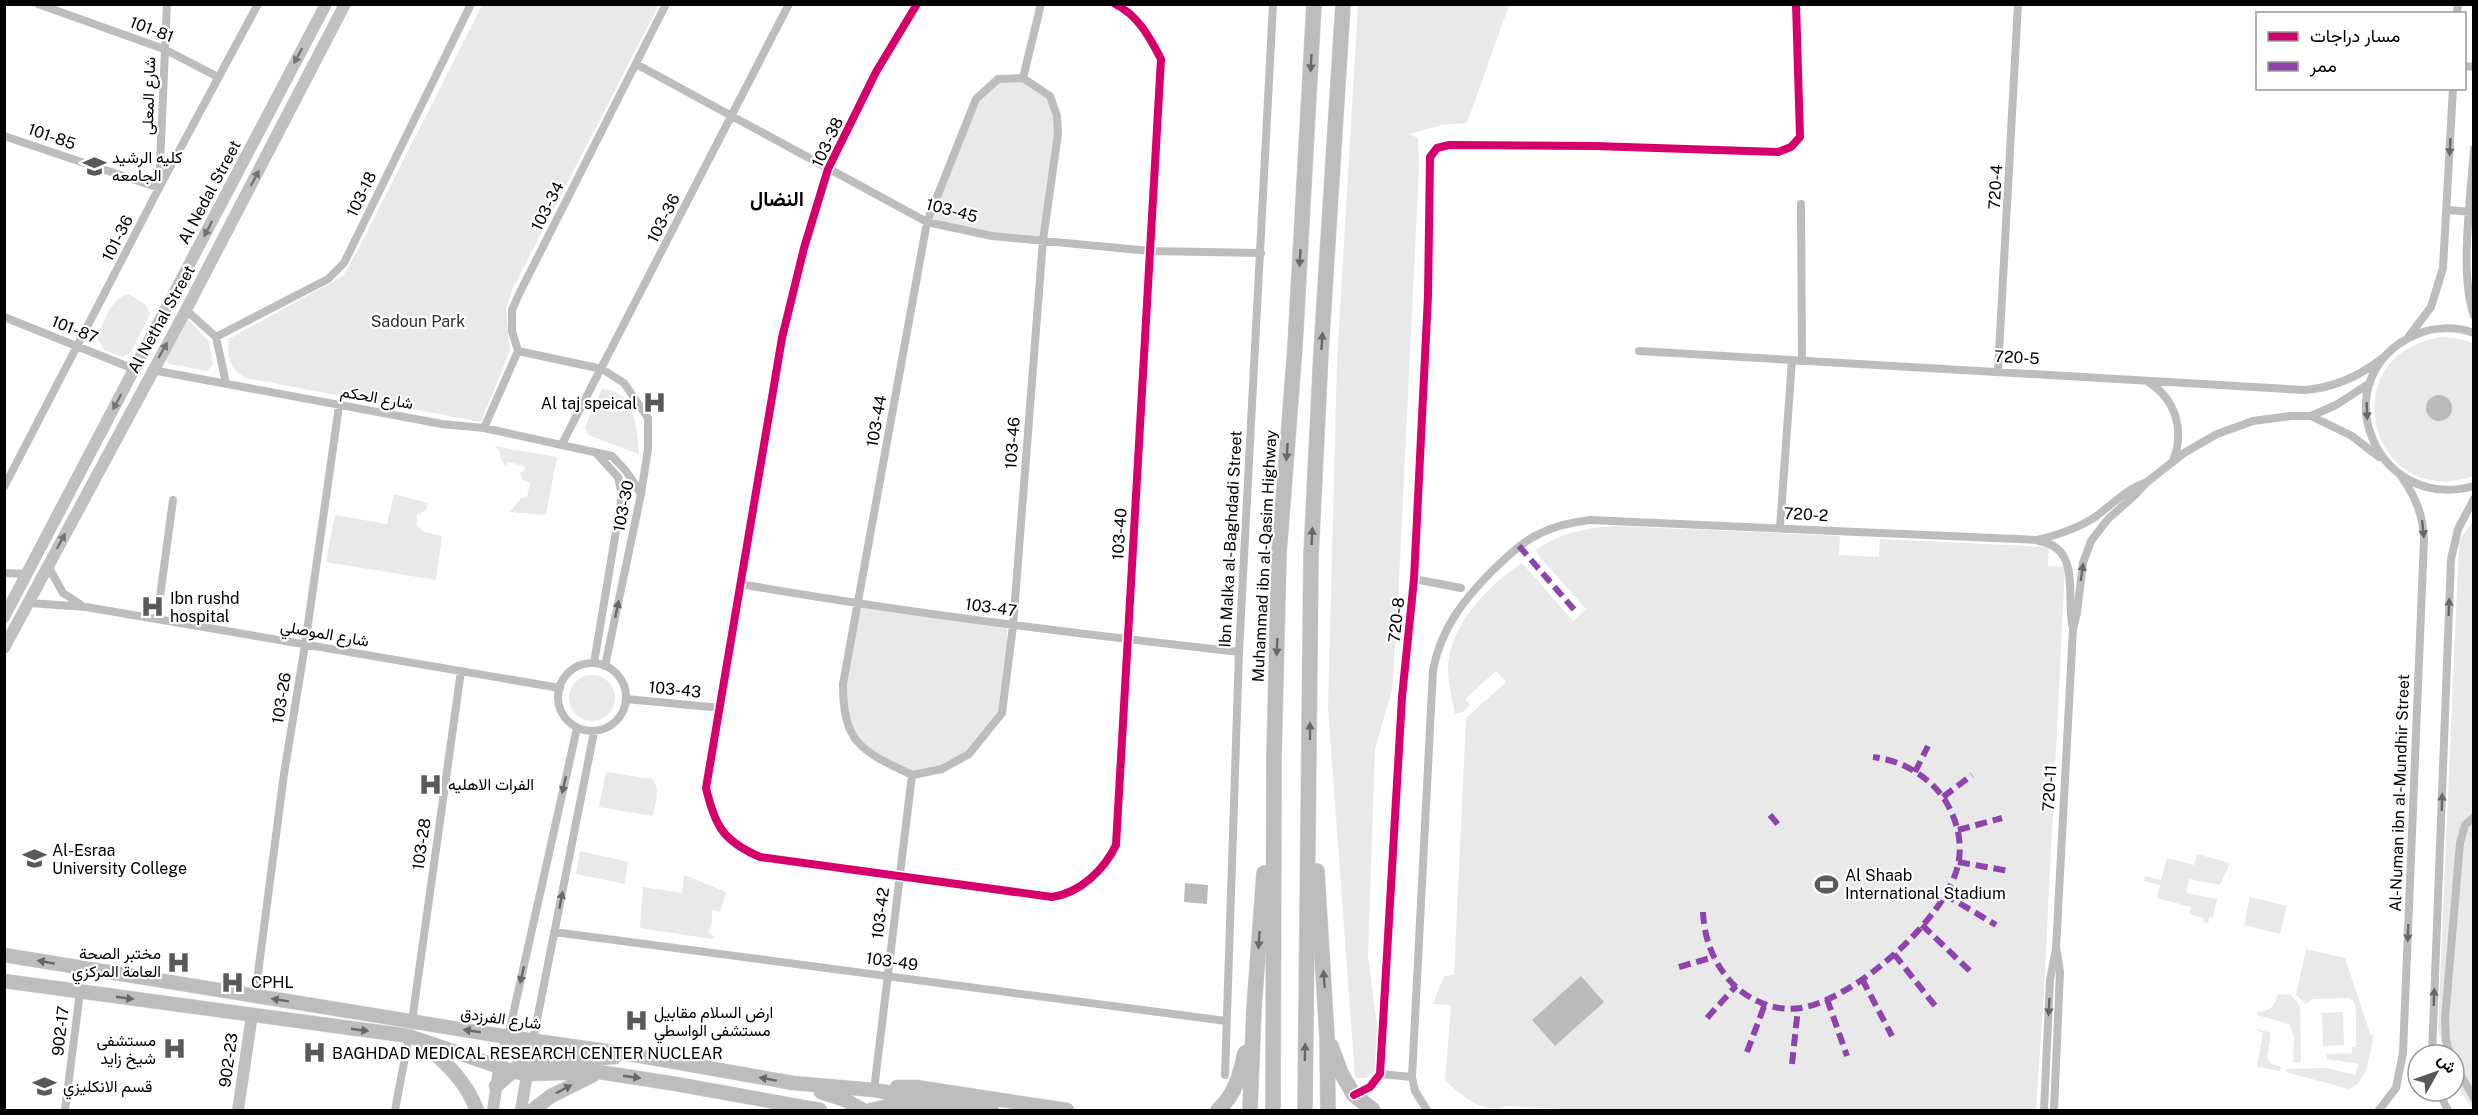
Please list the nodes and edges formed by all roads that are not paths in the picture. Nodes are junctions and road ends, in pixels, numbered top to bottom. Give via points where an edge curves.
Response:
1 (38, 4) edge
2 (167, 4) edge
3 (258, 4) edge
4 (326, 4) edge
5 (345, 4) edge
6 (471, 4) edge
7 (666, 4) edge
8 (789, 4) edge
9 (917, 4) edge
10 (1041, 4) edge
11 (1115, 4) edge
12 (1273, 4) edge
13 (1314, 4) edge
14 (1343, 4) edge
15 (1796, 4) edge
16 (2018, 4) edge
17 (164, 49) junction
18 (636, 64) junction
19 (218, 77) junction
20 (1023, 78) junction
21 (2453, 90) edge
22 (731, 118) junction
23 (4, 136) edge
24 (2474, 149) edge
25 (828, 169) junction
26 (159, 188) junction
27 (1801, 204) dead end
28 (2447, 210) junction
29 (2472, 212) edge
30 (927, 222) junction
31 (1043, 240) junction
32 (1150, 251) junction
33 (1261, 253) junction
34 (186, 310) junction
35 (2474, 316) edge
36 (4, 317) edge
37 (2474, 333) edge
38 (216, 337) junction
39 (2406, 339) junction
40 (79, 347) junction
41 (518, 351) junction
42 (1639, 351) dead end
43 (2384, 357) junction
44 (1792, 360) junction
45 (1802, 361) junction
46 (135, 369) junction
47 (602, 369) junction
48 (152, 370) junction
49 (1998, 371) junction
50 (2144, 379) junction
51 (226, 383) junction
52 (2370, 383) junction
53 (339, 406) junction
54 (2311, 416) junction
55 (484, 428) junction
56 (562, 444) junction
57 (597, 453) junction
58 (2173, 461) junction
59 (2388, 465) junction
60 (2401, 476) junction
61 (2146, 482) junction
62 (2474, 486) edge
63 (4, 488) edge
64 (642, 494) junction
65 (2474, 499) edge
66 (173, 500) dead end
67 (2088, 521) junction
68 (1780, 528) junction
69 (2097, 530) junction
70 (2063, 534) junction
71 (2037, 540) junction
72 (2062, 554) junction
73 (48, 566) junction
74 (4, 573) edge
75 (27, 573) junction
76 (1414, 579) junction
77 (740, 584) junction
78 (1461, 588) dead end
79 (29, 603) junction
80 (858, 604) junction
81 (86, 606) junction
82 (4, 617) edge
83 (157, 619) junction
84 (1013, 626) junction
85 (2073, 629) junction
86 (1126, 639) junction
87 (305, 645) junction
88 (4, 648) edge
89 (1239, 652) junction
90 (594, 663) junction
91 (605, 666) junction
92 (461, 671) junction
93 (560, 688) junction
94 (626, 699) junction
95 (721, 708) junction
96 (577, 728) junction
97 (594, 732) junction
98 (1310, 754) junction
99 (1274, 756) junction
100 (912, 775) junction
101 (2474, 817) edge
102 (900, 877) junction
103 (554, 932) junction
104 (2056, 949) junction
105 (4, 955) edge
106 (888, 976) junction
107 (4, 981) edge
108 (80, 992) junction
109 (255, 996) junction
110 (1254, 1009) junction
111 (252, 1015) junction
112 (412, 1021) junction
113 (1226, 1021) junction
114 (412, 1037) junction
115 (508, 1037) junction
116 (1327, 1038) junction
117 (533, 1040) junction
118 (2432, 1043) edge
119 (2447, 1043) edge
120 (641, 1056) junction
121 (530, 1068) junction
122 (505, 1070) junction
123 (599, 1072) junction
124 (1380, 1074) junction
125 (1225, 1075) dead end
126 (1412, 1077) junction
127 (793, 1083) junction
128 (2466, 1084) edge
129 (496, 1086) joint
130 (877, 1091) junction
131 (1354, 1095) junction
132 (2474, 1098) edge
133 (65, 1110) edge
134 (238, 1110) edge
135 (395, 1110) edge
136 (477, 1110) edge
137 (493, 1110) edge
138 (521, 1110) edge
139 (533, 1110) edge
140 (820, 1110) edge
141 (863, 1110) edge
142 (871, 1110) edge
143 (938, 1110) edge
144 (992, 1110) edge
145 (1067, 1110) edge
146 (1218, 1110) edge
147 (1250, 1110) edge
148 (1273, 1110) edge
149 (1305, 1110) edge
150 (1328, 1110) edge
151 (1372, 1110) edge
152 (1427, 1110) edge
153 (2044, 1110) edge
154 (2054, 1110) edge
155 (2379, 1110) edge

1 - 17 street, 101-81
2 - 17 street, شارع المعلى
3 - 19 street, 101-36
4 -> 46 main road, Al Nedal Street
34 -> 5 main road, Al Nethal Street
6 - 38 street, 103-18 via 344,262 328,279
7 - 18 street, 103-34
8 - 22 street, 103-36
9 - 25 street, 103-38 via 876,72
10 - 20 street
11 - 32 street, 103-40 via 1146,30 1161,59
12 - 33 street, Ibn Malka al-Baghdadi Street
13 -> 99 highway, Muhammad ibn al-Qasim Highway via 1280,554
98 -> 14 highway via 1311,556
15 - 76 street, 720-8 via 1800,137 1791,147 1778,152 1449,145 1433,152 1429,163 1428,296
16 - 49 street, 720-4
17 - 19 street, 101-81
17 - 26 street, شارع المعلى
18 - 22 street, 103-45
18 - 41 street, 103-34 via 512,310 512,331
19 - 26 street, 101-36
20 - 30 street, 103-44 via 998,79 976,99
20 - 31 street, 103-46 via 1050,96 1057,116 1058,134
21 -> 28 street
22 - 25 street, 103-45
22 - 47 street, 103-36
23 - 26 street, 101-85
24 - 29 street
25 - 30 street, 103-45
25 - 77 street, 103-38 via 782,338
26 - 40 street, 101-36
27 - 45 street
28 - 29 street
28 - 39 street via 2439,288 2424,319
29 - 35 street via 2467,285
30 - 31 street, 103-45 via 992,236
30 - 80 street, 103-44
31 - 32 street, 103-45
31 - 84 street, 103-46
32 - 33 street, 103-45
32 - 86 street, 103-40
33 - 89 street, Ibn Malka al-Baghdadi Street
34 - 38 street
48 -> 34 main road, Al Nethal Street
36 - 40 street, 101-87
37 - 39 street via 2437,329
38 - 51 street
39 - 43 street, 720-5
40 - 46 street, 101-87
40 - 63 street, 101-36
41 - 47 street
41 - 55 street
42 - 44 street, 720-5
43 - 50 street, 720-5 via 2349,380 2313,389
43 - 52 street
44 - 45 street, 720-5
44 - 68 street
45 - 49 street, 720-5
46 -> 75 main road, Al Nedal Street
47 - 56 street, 103-36
47 - 64 street, 103-30 via 624,383 648,418
48 - 51 street, شارع الحكم
73 -> 48 main road, Al Nethal Street
49 - 50 street, 720-5
50 - 58 street via 2163,394 2175,414 2179,438
51 - 53 street, شارع الحكم
52 - 54 street
52 -> 59 street via 2368,426 2375,447
53 - 55 street, شارع الحكم
53 - 87 street, 103-26
54 - 58 street via 2272,418 2235,427
54 - 59 street via 2352,436
55 - 56 street, شارع الحكم
56 - 57 street, شارع الحكم
57 - 64 street, شارع الحكم via 612,456
57 - 90 street, 103-30 via 618,477 622,495
58 - 61 street
59 - 60 street
60 - 62 street via 2430,489
60 -> 155 street, Al-Numan ibn al-Mundhir Street via 2417,502 2424,539 2403,1053 2396,1088
61 - 67 street, 720-2
61 - 69 street, 720-11
91 -> 64 street, 103-30
118 -> 65 street via 2451,559 2458,529
66 - 83 street
67 - 69 street
67 - 70 street, 720-2
68 - 71 street, 720-2
68 - 126 street, 720-2 via 1574,522 1542,532 1522,544 1472,591 1446,629 1433,670
85 -> 69 street, 720-11 via 2083,563
70 - 71 street, 720-2
70 - 72 street, 720-11 via 2059,541
71 - 72 street via 2051,544
72 - 85 street, 720-11 via 2070,570 2069,612
73 - 79 main road, Al Nethal Street
73 - 81 street, شارع الموصلي via 63,593
74 - 75 street
75 - 82 main road, Al Nedal Street
76 - 78 street
76 - 124 street, 720-8 via 1402,698
77 - 80 street, 103-47
77 - 95 street, 103-38
79 - 81 street, شارع الموصلي
79 - 88 main road, Al Nethal Street
80 - 84 street, 103-47
80 - 100 street, 103-44 via 843,684 843,710 851,737 879,759
81 - 83 street, شارع الموصلي
83 - 87 street, شارع الموصلي
84 - 86 street, 103-47
84 - 100 street, 103-46 via 1002,713 969,753 942,769
85 - 104 street, 720-11
86 - 89 street, 103-47
86 - 102 street, 103-40 via 1116,845 1103,865 1073,892 1052,897
87 - 92 street, شارع الموصلي
87 - 109 street, 103-26
89 - 113 street, Ibn Malka al-Baghdadi Street
90 - 91 street
90 - 93 street via 573,670
91 - 94 street via 621,679
92 - 93 street, شارع الموصلي
92 - 112 street, 103-28
93 - 96 street via 562,711
94 - 95 street, 103-43
94 - 97 street via 620,718
95 - 102 street, 103-40 via 706,788 712,813 738,848 760,857
96 - 97 street
96 -> 115 street
103 -> 97 street
116 -> 98 highway
149 -> 98 highway
99 -> 110 highway
99 - 148 highway, Muhammad ibn al-Qasim Highway
100 - 102 street, 103-42
101 - 119 street via 2466,825 2460,843 2445,1019
102 - 106 street, 103-42
103 - 106 street, 103-49
103 - 117 street
104 -> 153 street, 720-11 via 2050,980
104 - 154 street, 720-11 via 2060,972
109 -> 105 main road, شارع الفرزدق
106 - 113 street, 103-49
106 - 130 street, 103-42
107 - 108 main road
108 -> 111 main road
108 - 133 street, 902-17
112 -> 109 main road, شارع الفرزدق
110 - 146 highway via 1240,1079
110 - 147 highway
111 -> 114 main road
111 - 134 main road, 902-23
115 -> 112 main road, شارع الفرزدق
113 - 125 street, Ibn Malka al-Baghdadi Street
114 - 122 main road
114 - 135 street
114 - 136 main road via 451,1068
115 - 117 main road, شارع الفرزدق
115 - 122 main road
116 - 131 highway
116 - 150 highway
117 - 120 main road, شارع الفرزدق
117 - 121 main road
120 - 121 main road
127 -> 120 main road, شارع الفرزدق
121 - 122 main road
121 - 123 main road
121 - 138 main road
122 - 129 main road
139 -> 123 main road via 551,1096
123 -> 140 main road
124 - 126 street
124 - 131 street via 1370,1087
126 - 152 street
127 - 130 main road, شارع الفرزدق
127 - 141 main road via 836,1096
128 - 132 street
129 - 137 main road
130 - 144 main road, شارع الفرزدق
130 - 145 main road via 916,1088
131 - 151 highway
142 - 143 main road via 888,1106

